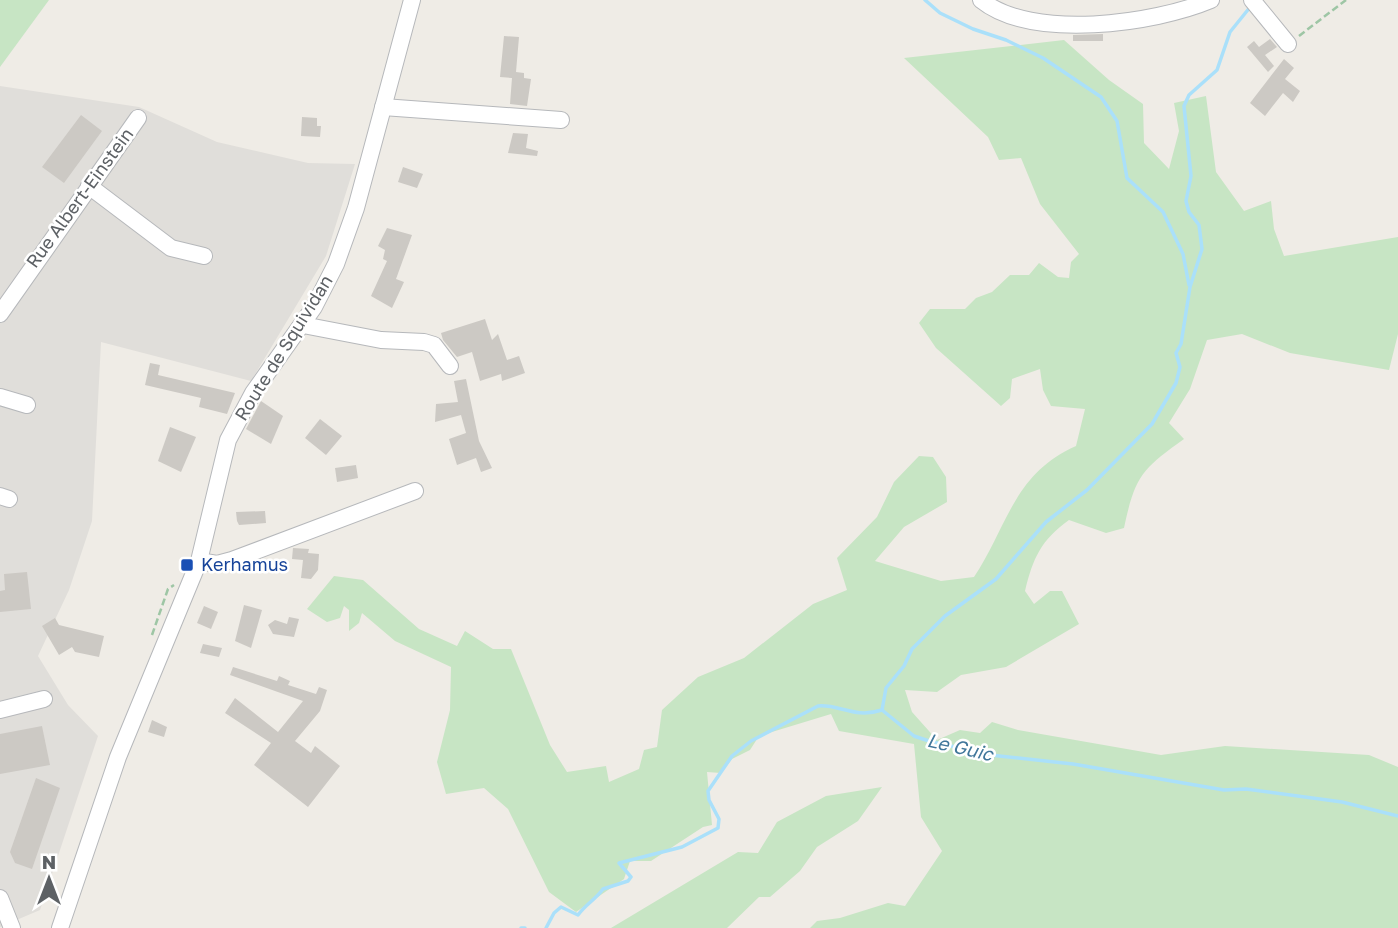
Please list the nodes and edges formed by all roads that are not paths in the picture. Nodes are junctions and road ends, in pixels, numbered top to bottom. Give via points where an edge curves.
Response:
1 (412, 0) edge
2 (981, 0) edge
3 (1210, 0) edge
4 (1252, 0) edge
5 (1288, 44) road end
6 (383, 107) junction
7 (138, 118) dead end
8 (561, 120) dead end
9 (89, 186) junction
10 (204, 256) dead end
11 (0, 313) edge
12 (303, 325) junction
13 (450, 366) dead end
14 (0, 397) edge
15 (27, 405) dead end
16 (415, 491) dead end
17 (199, 561) junction
18 (44, 699) dead end
19 (0, 710) edge
20 (0, 898) edge
21 (12, 928) edge
22 (61, 928) edge

1 - 6 street, Route de Squividan
2 - 3 street via 1009,16 1086,24 1156,18
4 - 5 street
6 - 8 street
6 - 12 street, Route de Squividan via 346,238 325,289
7 - 9 street, Rue Albert-Einstein
9 - 10 street via 171,248
9 - 11 street, Rue Albert-Einstein
12 - 13 street via 381,340 424,342 434,345
12 - 17 street, Route de Squividan via 253,393 228,440
14 - 15 street
16 - 17 street via 232,560 217,564
17 - 22 street, Route de Squividan via 114,766
18 - 19 street
20 - 21 street

